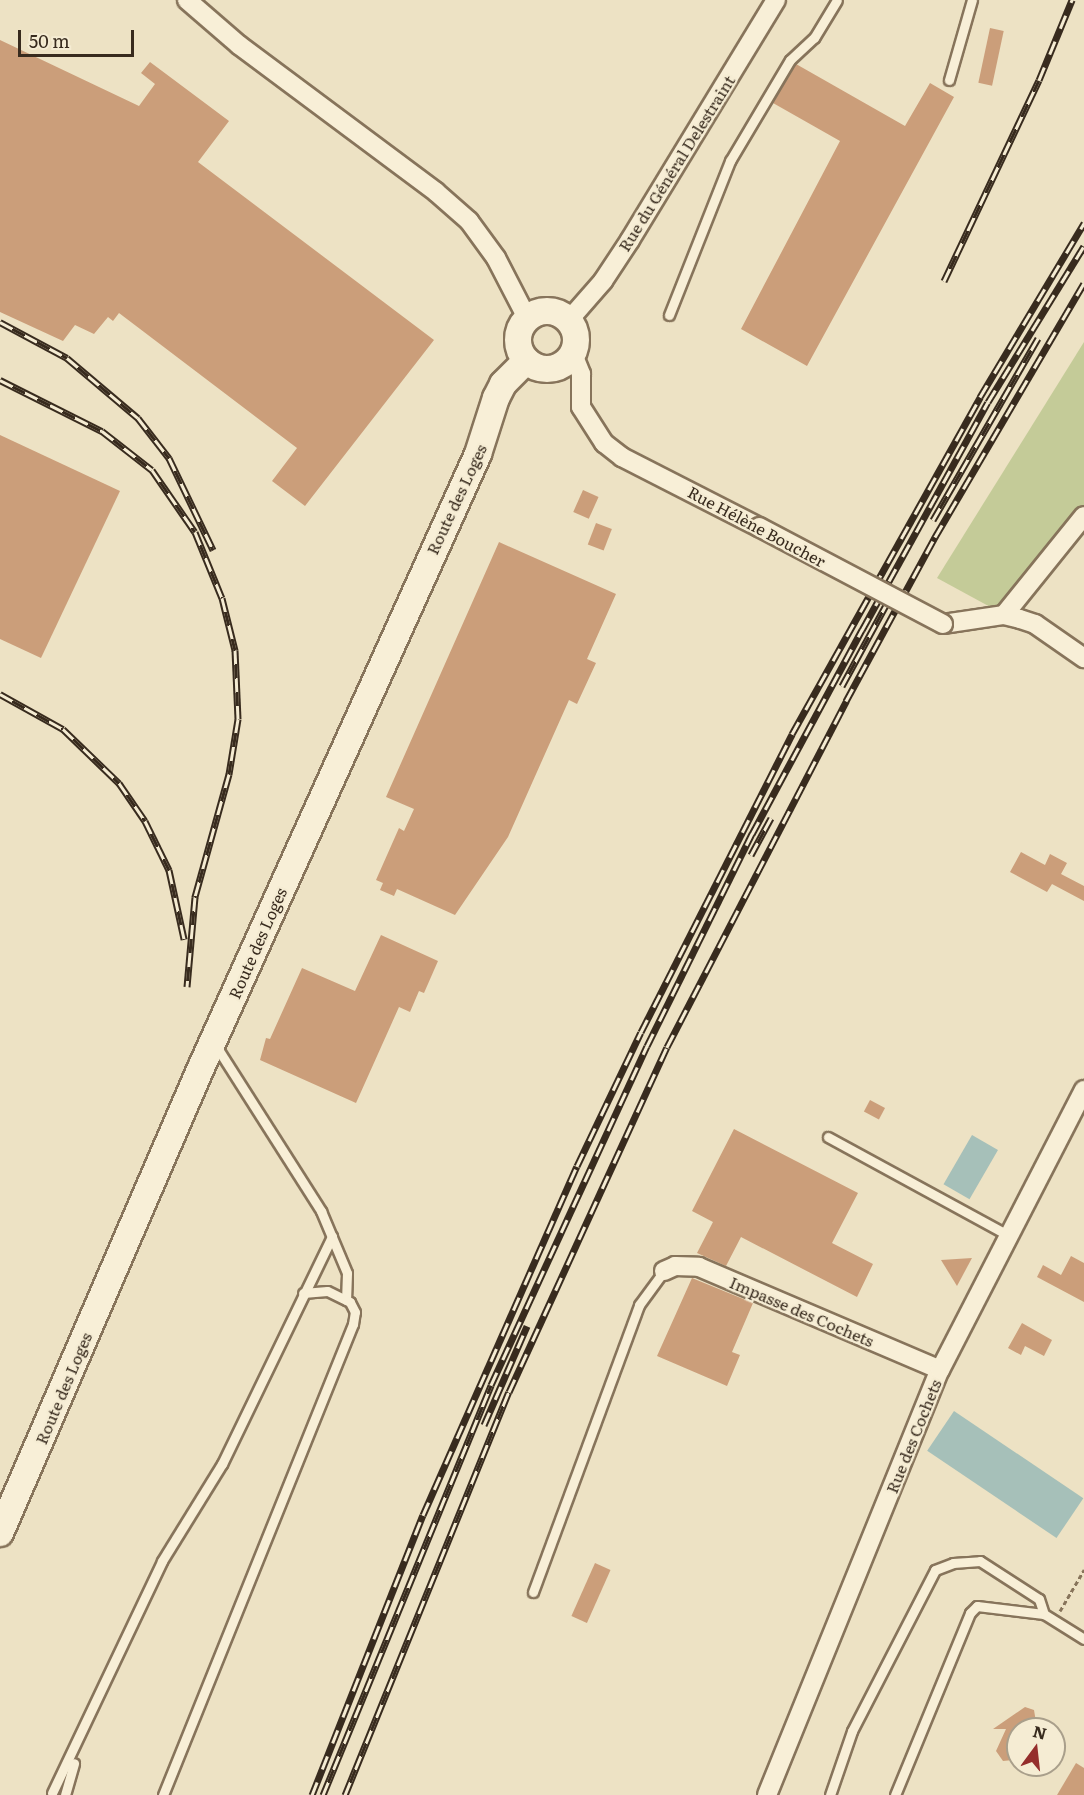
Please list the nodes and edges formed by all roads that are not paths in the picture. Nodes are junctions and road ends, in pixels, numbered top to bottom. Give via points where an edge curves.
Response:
1 (187, 0) edge
2 (776, 0) edge
3 (837, 0) edge
4 (972, 0) edge
5 (949, 80) dead end
6 (669, 315) dead end
7 (527, 318) junction
8 (568, 320) junction
9 (573, 354) junction
10 (526, 361) junction
11 (1084, 516) edge
12 (1004, 615) junction
13 (1084, 658) edge
14 (213, 1041) junction
15 (1084, 1090) edge
16 (828, 1137) dead end
17 (1008, 1235) junction
18 (332, 1236) junction
19 (664, 1271) joint
20 (303, 1293) junction
21 (346, 1300) junction
22 (940, 1370) junction
23 (0, 1533) edge
24 (533, 1592) dead end
25 (1044, 1614) junction
26 (1084, 1639) edge
27 (81, 1737) junction
28 (53, 1794) edge
29 (65, 1795) edge
30 (164, 1795) edge
31 (767, 1795) edge
32 (830, 1795) edge
33 (895, 1795) edge

1 - 7 street via 239,45 469,221 496,258
2 - 8 street, Rue du Général Delestraint via 630,240 597,289
3 - 6 lane via 814,38 790,60 730,161
4 - 5 lane
7 - 8 street via 545,311
7 - 10 street via 519,330 518,346
8 - 9 street via 577,342
9 - 10 street via 558,368 544,370
9 - 12 street, Rue Hélène Boucher, bridge via 581,374 580,407 604,443 622,457 943,624
10 - 14 street, Route des Loges via 503,384 496,398 478,454
11 - 12 street
12 - 13 street via 1035,624
14 - 18 lane via 308,1190
14 - 23 street, Route des Loges
15 - 17 street, Rue des Cochets
16 - 17 lane
17 - 22 street, Rue des Cochets
18 - 20 lane
18 - 21 lane via 347,1273
19 - 22 street, Impasse des Cochets via 675,1266 699,1267
19 - 24 lane via 639,1305
20 - 21 lane via 327,1291
20 - 27 lane via 222,1464 162,1562
21 - 30 lane via 355,1312 353,1324
22 - 31 street, Rue des Cochets
25 - 26 lane
25 - 32 lane via 1039,1599 980,1561 953,1563 935,1570 852,1731
25 - 33 lane via 977,1606 970,1613
27 - 28 lane
27 - 29 lane

